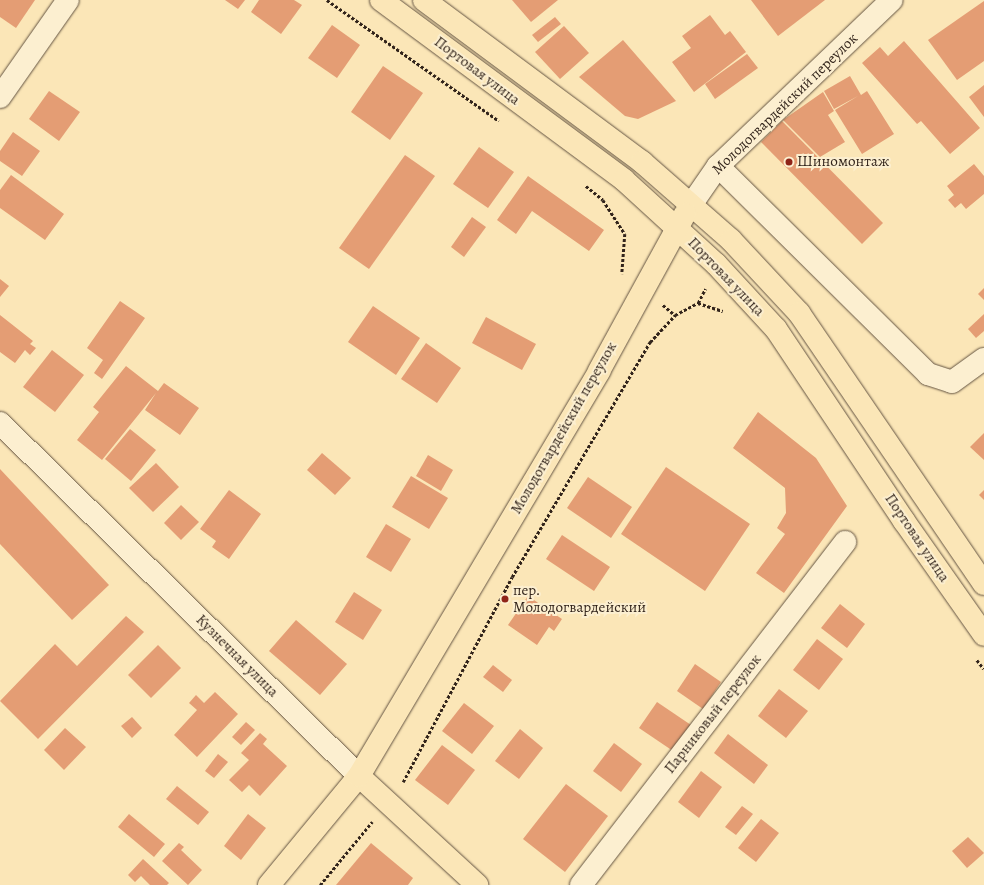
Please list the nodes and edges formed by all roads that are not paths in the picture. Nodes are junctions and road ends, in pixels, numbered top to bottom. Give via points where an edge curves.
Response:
1 (68, 0) edge
2 (381, 0) edge
3 (424, 0) edge
4 (892, 0) edge
5 (0, 97) edge
6 (718, 166) junction
7 (690, 205) junction
8 (677, 226) junction
9 (984, 359) edge
10 (0, 423) edge
11 (845, 542) dead end
12 (984, 584) edge
13 (984, 635) edge
14 (359, 776) junction
15 (269, 885) edge
16 (477, 885) edge
17 (581, 885) edge

1 - 5 street
2 - 8 main road, Портовая улица via 624,180
3 - 7 main road, Портовая улица via 642,162
4 - 6 street, Молодогвардейский переулок
6 - 7 street, Молодогвардейский переулок
6 - 9 street via 928,374 952,382
7 - 8 main road, Молодогвардейский переулок
7 - 12 main road, Портовая улица via 731,240 799,313
8 - 13 main road, Портовая улица via 776,329 904,521
8 - 14 main road, Молодогвардейский переулок via 599,371
10 - 14 street, Кузнечная улица
11 - 17 street, Парниковый переулок
14 - 15 main road, Молодогвардейский переулок
14 - 16 main road, Кузнечная улица

